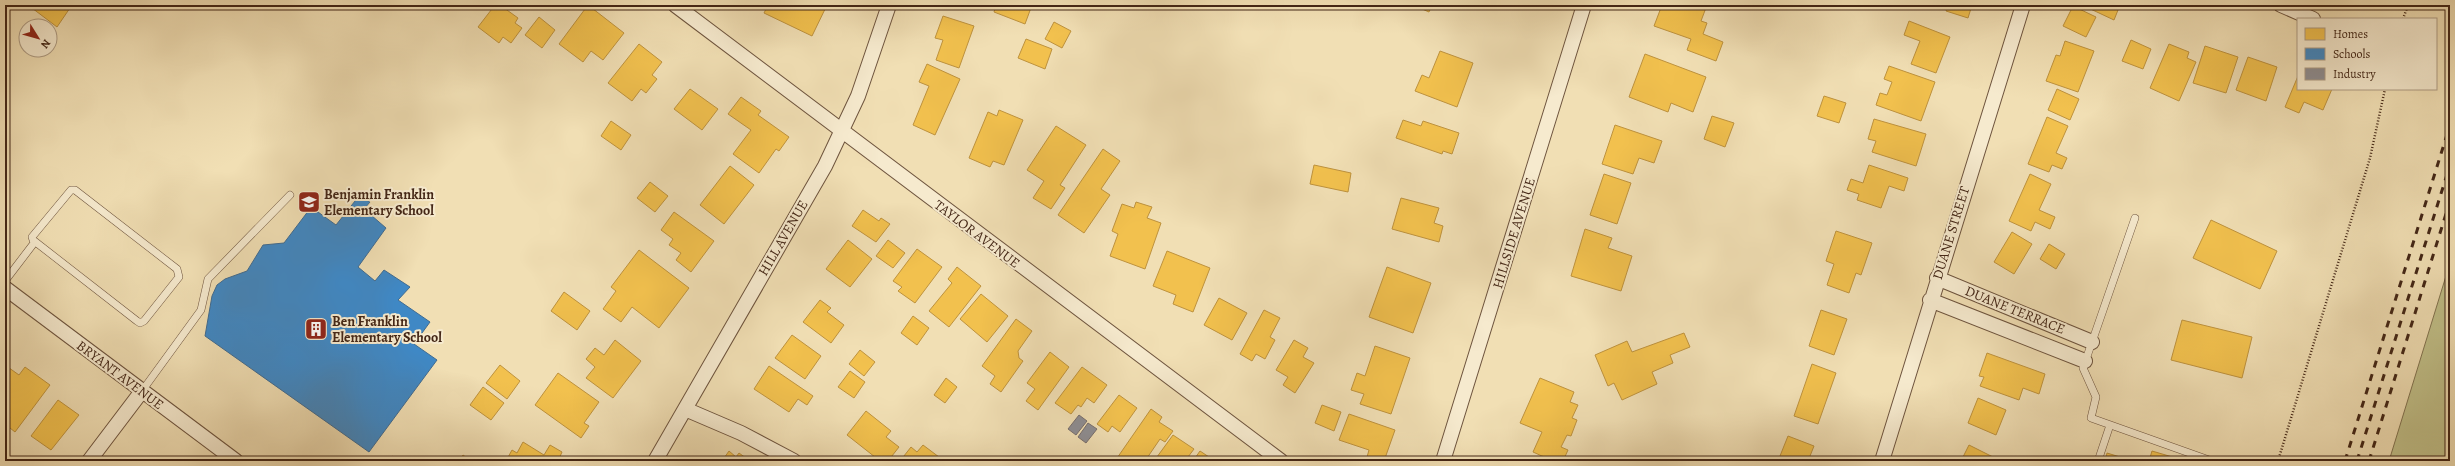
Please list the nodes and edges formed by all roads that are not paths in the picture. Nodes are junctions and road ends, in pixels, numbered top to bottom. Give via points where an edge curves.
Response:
1 (674, 5) edge
2 (889, 5) edge
3 (1584, 5) edge
4 (2023, 5) edge
5 (2281, 5) edge
6 (2311, 18) edge
7 (841, 131) junction
8 (290, 195) dead end
9 (2135, 218) dead end
10 (34, 243) junction
11 (1937, 278) junction
12 (5, 281) edge
13 (5, 288) edge
14 (1930, 300) junction
15 (2092, 342) junction
16 (2085, 361) junction
17 (142, 390) junction
18 (685, 409) junction
19 (2110, 425) junction
20 (1274, 459) edge
21 (89, 461) edge
22 (236, 461) edge
23 (655, 461) edge
24 (794, 461) edge
25 (1442, 461) edge
26 (1882, 461) edge
27 (2098, 461) edge
28 (2211, 461) edge

1 - 7 street, TAYLOR AVENUE
2 - 7 street, HILL AVENUE via 858,96
3 - 25 street, HILLSIDE AVENUE
4 - 11 street, DUANE STREET
5 - 6 street
7 - 18 street, HILL AVENUE via 821,173
7 - 20 street, TAYLOR AVENUE
8 - 17 lane via 208,278 201,310
9 - 15 lane
10 - 10 lane via 140,323 179,277 177,268 75,190 68,191 32,237
10 - 12 lane
11 - 14 street, DUANE STREET
11 - 15 street, DUANE TERRACE
13 - 17 street, BRYANT AVENUE
14 - 16 street
14 - 26 street, DUANE STREET
15 - 16 lane
16 - 19 lane via 2083,368 2096,397 2092,418
17 - 21 street
17 - 22 street, BRYANT AVENUE
18 - 23 street, HILL AVENUE
18 - 24 street via 741,433
19 - 27 lane
19 - 28 lane

